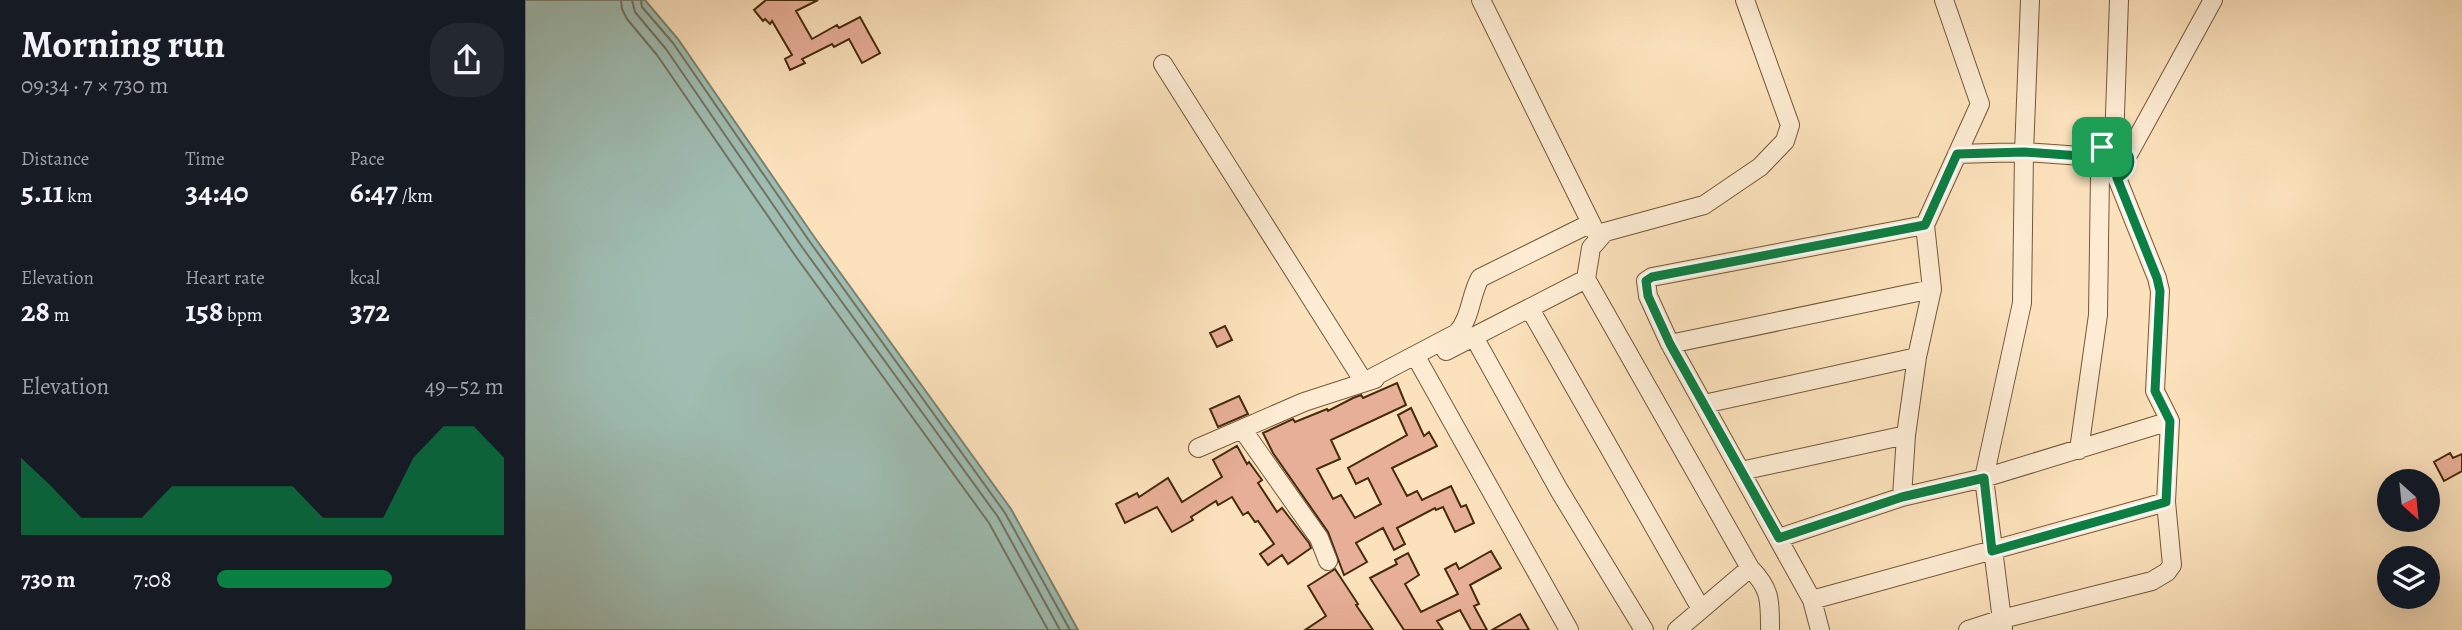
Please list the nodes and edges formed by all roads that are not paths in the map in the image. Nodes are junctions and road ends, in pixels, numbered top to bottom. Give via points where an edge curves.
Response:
1 (1481, 0) edge
2 (1745, 0) edge
3 (1944, 0) edge
4 (2031, 0) edge
5 (2119, 0) edge
6 (2213, 0) edge
7 (1163, 64) dead end
8 (2121, 148) junction
9 (2024, 152) junction
10 (1957, 154) junction
11 (2104, 169) junction
12 (1591, 223) junction
13 (1925, 225) junction
14 (1599, 240) junction
15 (1586, 279) junction
16 (1932, 289) junction
17 (1530, 309) junction
18 (1475, 337) junction
19 (1670, 344) junction
20 (1917, 357) junction
21 (1420, 364) junction
22 (1364, 382) junction
23 (1704, 404) junction
24 (2170, 421) junction
25 (1242, 429) junction
26 (1906, 435) junction
27 (1198, 448) dead end
28 (2079, 450) junction
29 (1741, 471) junction
30 (1984, 478) junction
31 (1902, 497) junction
32 (2166, 502) junction
33 (1779, 538) junction
34 (1992, 551) junction
35 (1328, 561) dead end
36 (1750, 568) junction
37 (1812, 600) junction
38 (1701, 609) junction
39 (2003, 624) edge
40 (1569, 630) edge
41 (1644, 630) edge
42 (1677, 630) edge
43 (1770, 630) edge
44 (1820, 630) edge
45 (1968, 630) edge

1 - 12 street
2 - 14 street via 1790,125 1785,141 1760,167 1704,205 1605,232
3 - 10 street via 1980,104
4 - 9 street
5 - 8 street
6 - 8 street
7 - 22 street
8 - 11 street via 2102,147
8 - 11 street via 2130,159 2127,171
9 - 10 street
9 - 11 street
9 - 30 street via 2022,303
10 - 13 street
11 - 24 street via 2157,278 2155,391
11 - 28 street via 2098,315
12 - 14 street
12 - 22 street via 1480,278 1465,325 1457,333
13 - 16 street
13 - 19 street via 1652,277 1646,281 1646,289
14 - 15 street via 1591,248
15 - 17 street
15 - 36 street
16 - 19 street
16 - 20 street
17 - 18 street
17 - 38 street
18 - 21 street
18 - 41 street via 1559,490
19 - 23 street
20 - 23 street
20 - 26 street
21 - 22 street
21 - 40 street
22 - 25 street
23 - 29 street
24 - 28 street
24 - 32 street
25 - 27 street
25 - 35 street via 1319,538
26 - 29 street
26 - 31 street
28 - 30 street
29 - 33 street
30 - 31 street
30 - 34 street
31 - 33 street
32 - 34 street
32 - 39 street via 2172,565 2167,572 2152,581
33 - 37 street
34 - 37 street
34 - 39 street
36 - 38 street
36 - 43 street via 1764,582 1770,600
37 - 44 street
38 - 42 street
39 - 45 street

